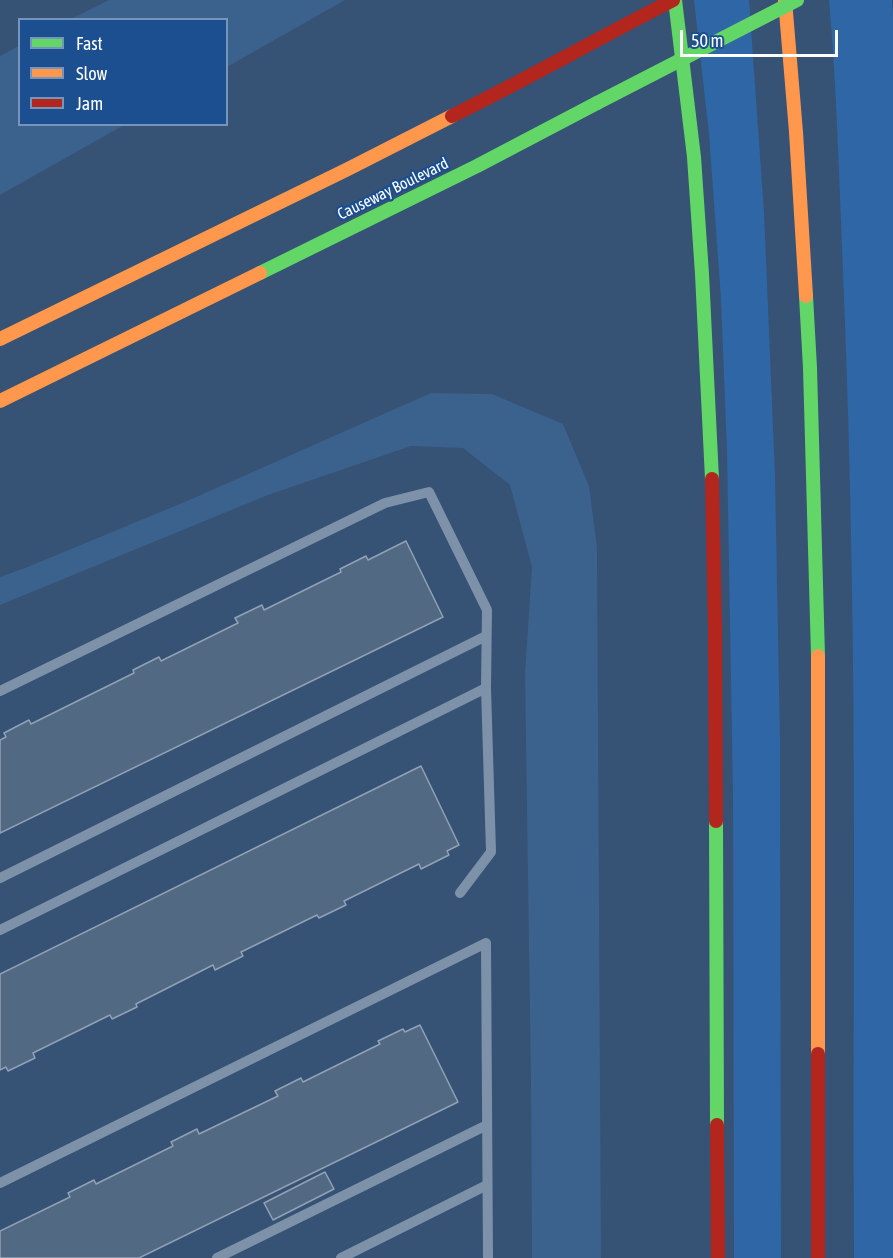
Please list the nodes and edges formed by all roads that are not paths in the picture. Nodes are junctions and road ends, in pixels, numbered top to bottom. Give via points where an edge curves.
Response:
1 (674, 0) edge
2 (785, 0) edge
3 (797, 0) edge
4 (0, 339) edge
5 (0, 401) edge
6 (486, 636) junction
7 (486, 687) junction
8 (0, 691) edge
9 (0, 878) edge
10 (460, 893) dead end
11 (0, 930) edge
12 (487, 1125) junction
13 (0, 1183) edge
14 (487, 1185) junction
15 (486, 1257) edge
16 (217, 1258) edge
17 (341, 1258) edge
18 (717, 1258) edge
19 (818, 1258) edge

1 - 4 main road via 346,171
1 - 18 main road via 695,168 711,451
2 - 19 main road via 809,356 817,617
3 - 5 main road, Causeway Boulevard, bridge via 477,166
6 - 7 lane
6 - 8 lane via 486,610 429,492 385,503
6 - 9 lane
7 - 10 lane via 491,852
7 - 11 lane
12 - 13 lane via 486,943
12 - 14 lane
12 - 16 lane
14 - 15 lane
14 - 17 lane

